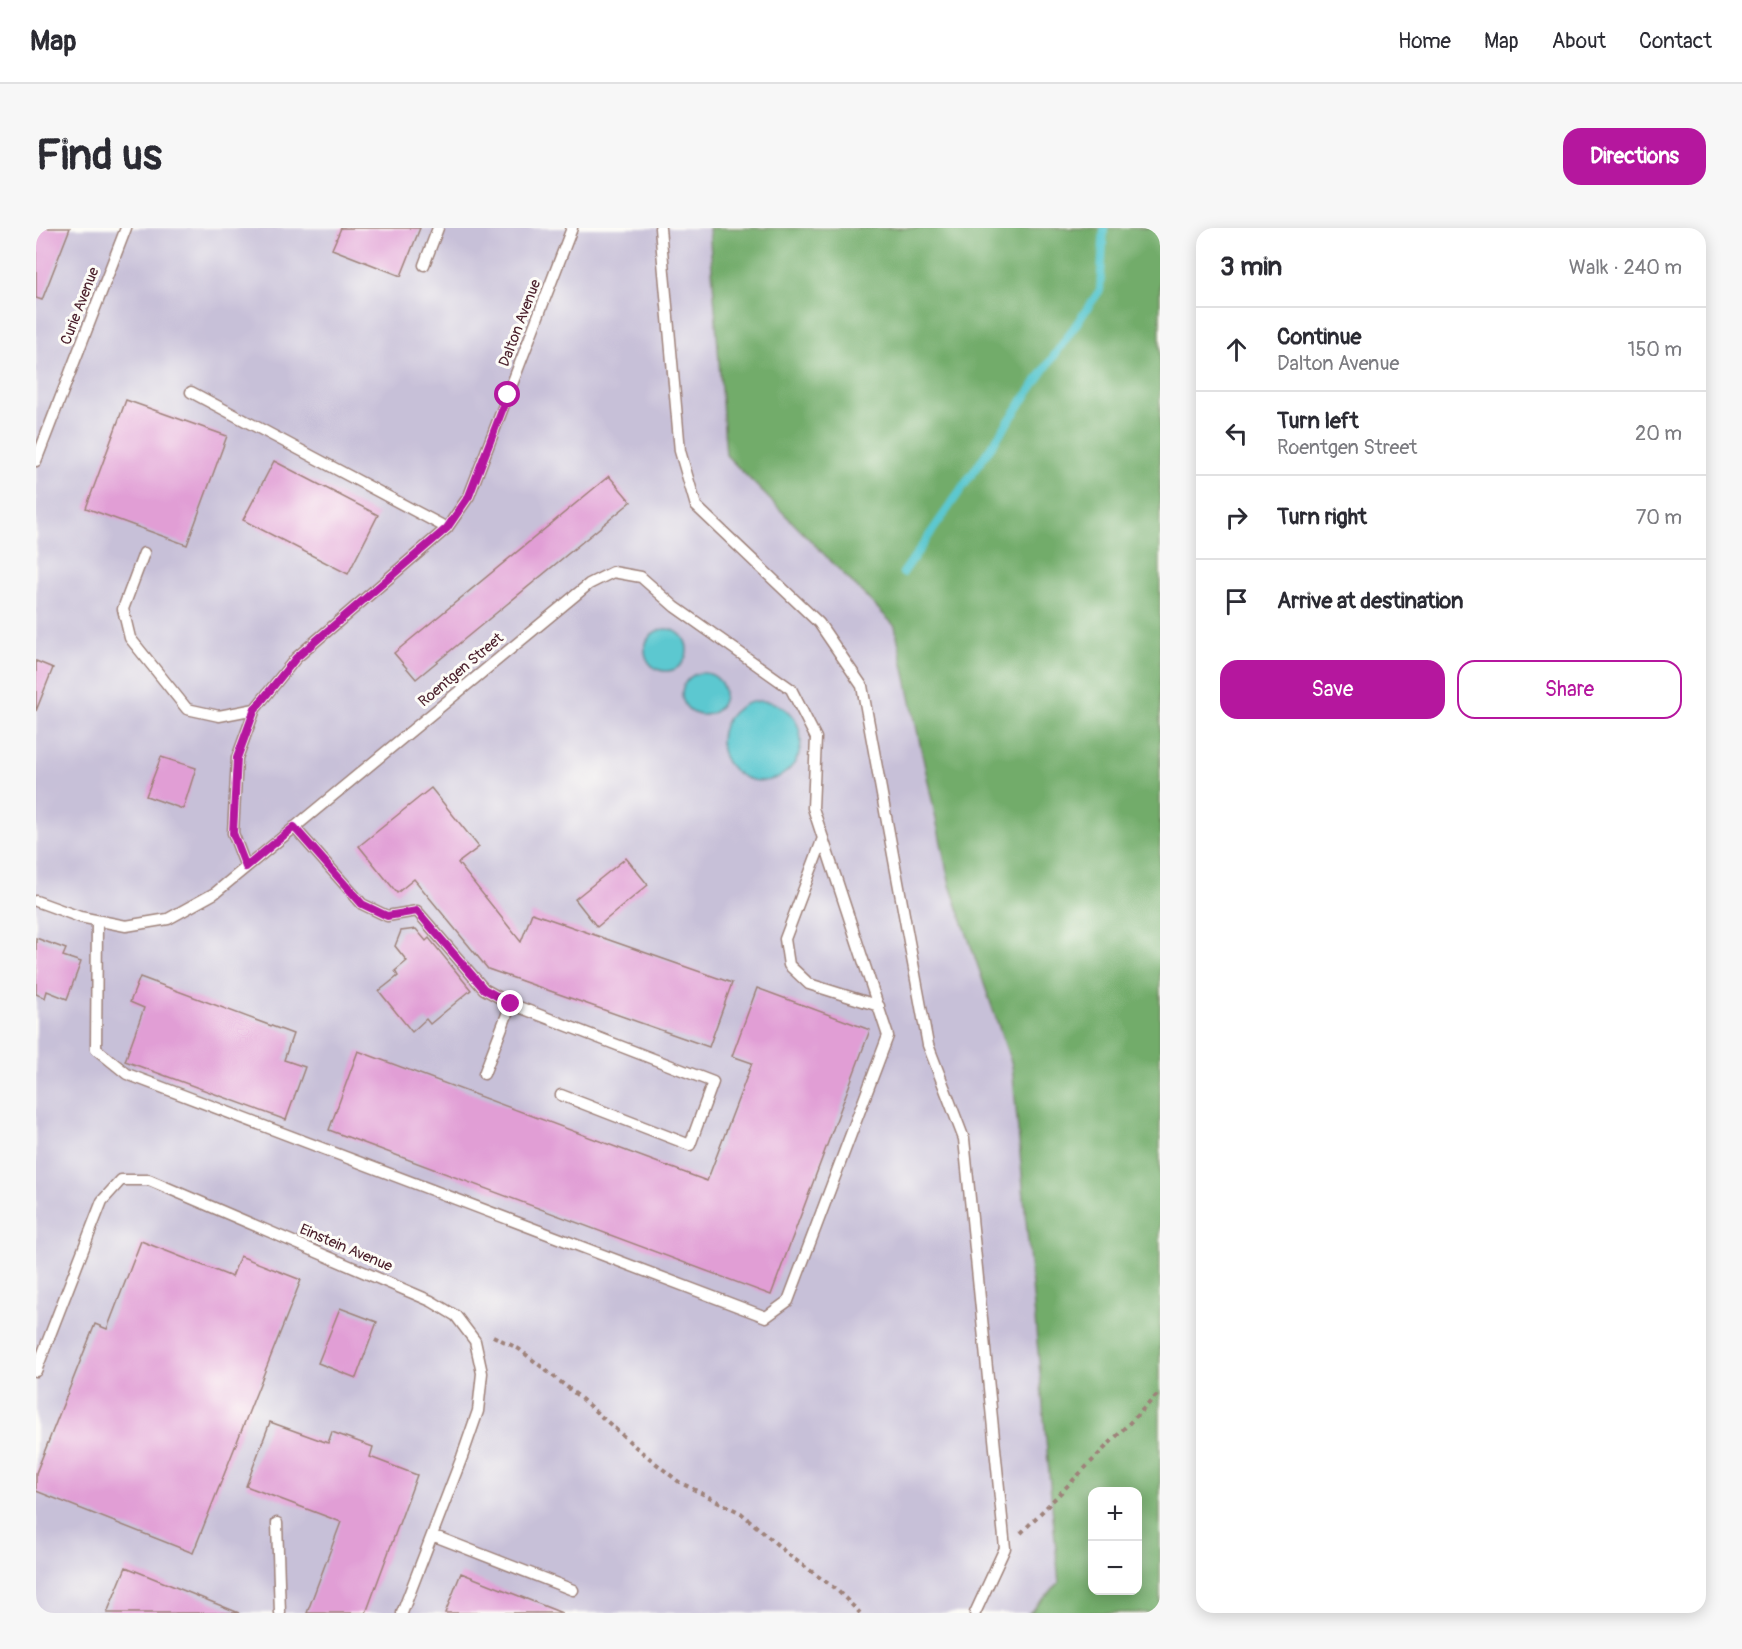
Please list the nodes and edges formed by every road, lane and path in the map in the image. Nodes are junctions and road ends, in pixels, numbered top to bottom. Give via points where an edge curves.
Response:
1 (126, 228) edge
2 (438, 228) edge
3 (573, 228) edge
4 (660, 228) edge
5 (424, 265) dead end
6 (191, 392) dead end
7 (37, 454) edge
8 (447, 528) junction
9 (144, 553) dead end
10 (255, 709) junction
11 (294, 827) junction
12 (823, 838) junction
13 (246, 867) junction
14 (36, 901) edge
15 (97, 921) junction
16 (511, 1004) junction
17 (879, 1006) junction
18 (484, 1074) dead end
19 (561, 1095) dead end
20 (487, 1332) dead end
21 (36, 1371) edge
22 (1160, 1392) edge
23 (277, 1523) dead end
24 (432, 1535) junction
25 (1005, 1548) junction
26 (573, 1590) dead end
27 (280, 1613) edge
28 (402, 1613) edge
29 (860, 1613) edge
30 (975, 1613) edge

1 - 7 lane, Curie Avenue
2 - 5 lane
3 - 8 lane, Dalton Avenue via 469,496
4 - 25 lane via 680,451 696,506 819,623 861,686 928,1045 964,1139
6 - 8 lane
8 - 10 lane, Dalton Avenue via 296,658
9 - 10 lane via 123,609 130,638 187,709 219,716
10 - 13 lane, Dalton Avenue via 237,758 233,833
11 - 12 lane, Roentgen Street via 589,584 613,572 641,577 675,607 791,689 816,738 813,808
11 - 13 lane, Roentgen Street
11 - 16 lane via 362,904 387,916 417,911 484,989
12 - 17 lane
12 - 17 lane via 785,939 789,965 809,984
13 - 15 lane, Roentgen Street via 214,893 168,919 126,926
14 - 15 lane, Roentgen Street
15 - 17 lane via 96,1049 127,1074 766,1317 788,1301 888,1036
16 - 18 lane
16 - 19 lane via 713,1082 690,1145
20 - 29 path via 519,1349 679,1482 741,1513
21 - 24 lane, Einstein Avenue via 102,1201 121,1180 149,1180 431,1301 456,1316 475,1341 482,1373 478,1411
22 - 25 path
23 - 27 lane
24 - 26 lane
24 - 28 lane, Einstein Avenue
25 - 30 lane

